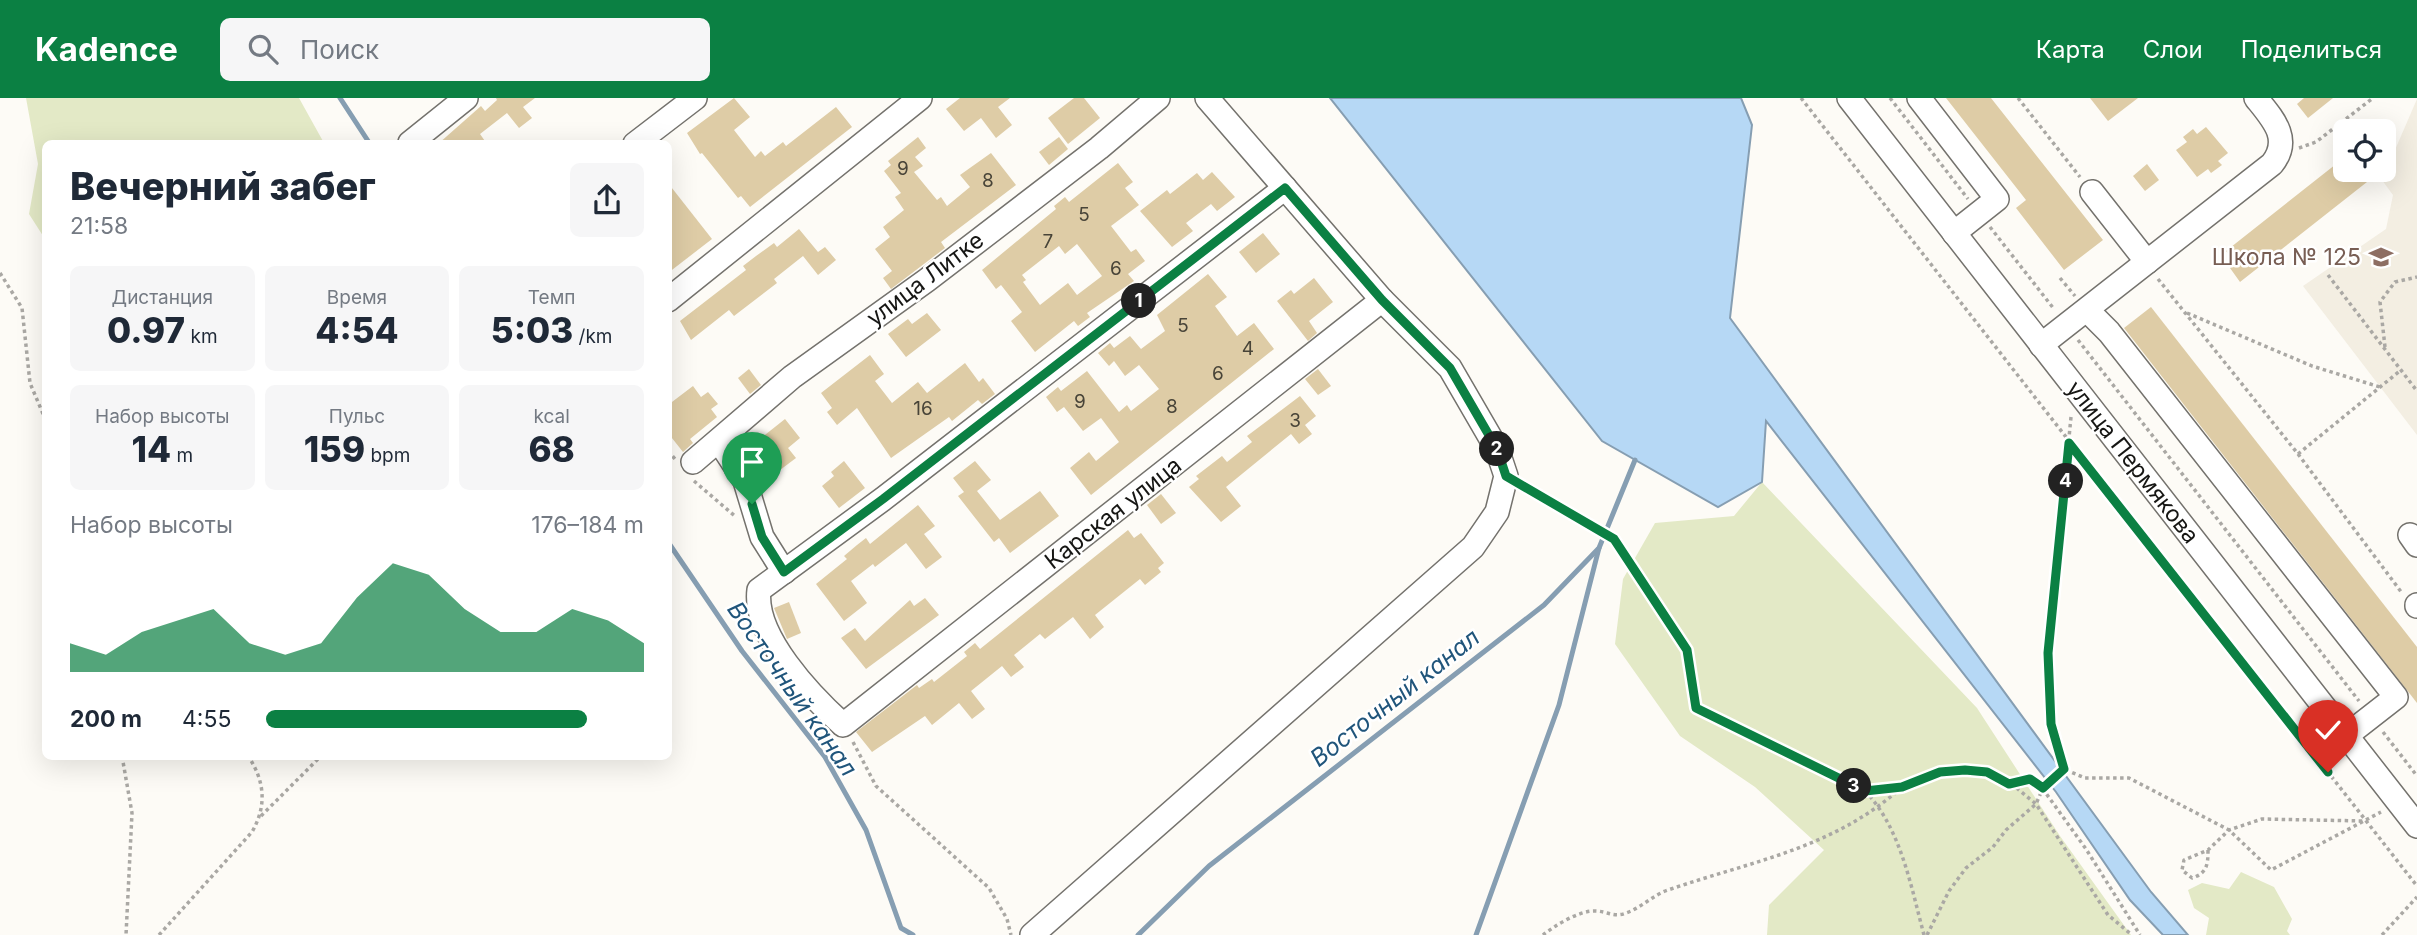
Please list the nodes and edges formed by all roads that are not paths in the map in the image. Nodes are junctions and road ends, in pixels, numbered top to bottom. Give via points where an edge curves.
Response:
1 (466, 98) edge
2 (695, 98) edge
3 (920, 98) edge
4 (1158, 98) edge
5 (1207, 98) edge
6 (1849, 98) edge
7 (1919, 98) edge
8 (2256, 98) edge
9 (415, 140) edge
10 (640, 140) edge
11 (1285, 188) junction
12 (2092, 192) road end
13 (1954, 233) junction
14 (2147, 262) junction
15 (672, 297) edge
16 (1382, 300) junction
17 (2088, 311) junction
18 (2041, 345) junction
19 (719, 441) junction
20 (687, 467) road end
21 (784, 572) junction
22 (2346, 736) junction
23 (2417, 826) edge
24 (1032, 935) edge

1 - 9 street
2 - 10 street
3 - 15 street
4 - 19 street, улица Литке via 927,280 792,377
5 - 11 street
6 - 13 street, улица Пермякова
7 - 13 street via 1997,199
8 - 14 street via 2280,131 2281,153
11 - 16 street
11 - 21 street
12 - 14 street
13 - 18 street, улица Пермякова
14 - 17 street
16 - 21 street, Карская улица via 843,725 820,704 774,645 762,620 759,590
16 - 24 street via 1450,368 1497,449 1506,476 1497,512 1473,547
17 - 18 street
17 - 22 street via 2396,697
18 - 22 street, улица Пермякова
19 - 20 street, улица Литке
19 - 21 street via 745,481 762,537
22 - 23 street, улица Пермякова

